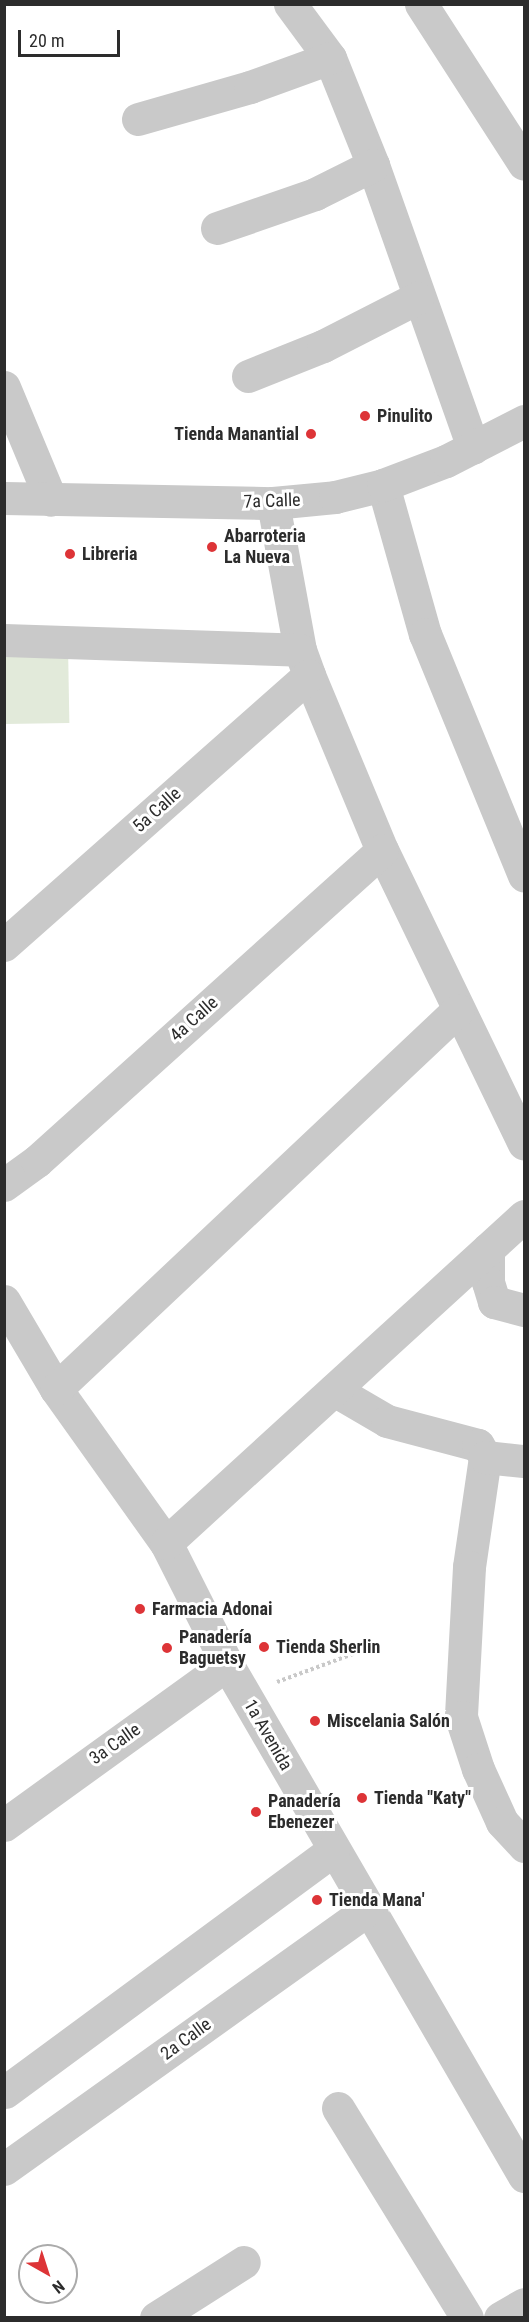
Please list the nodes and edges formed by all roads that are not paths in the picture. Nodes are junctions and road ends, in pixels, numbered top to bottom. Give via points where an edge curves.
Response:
1 (290, 4) edge
2 (422, 4) edge
3 (330, 58) junction
4 (138, 119) dead end
5 (525, 164) edge
6 (373, 165) junction
7 (217, 228) dead end
8 (417, 298) junction
9 (248, 376) dead end
10 (4, 387) edge
11 (523, 425) edge
12 (473, 448) junction
13 (383, 485) junction
14 (4, 498) edge
15 (51, 500) junction
16 (273, 503) junction
17 (4, 640) edge
18 (304, 663) junction
19 (382, 850) junction
20 (525, 875) edge
21 (4, 945) edge
22 (458, 1010) junction
23 (525, 1144) edge
24 (4, 1185) edge
25 (525, 1216) edge
26 (488, 1249) junction
27 (4, 1300) edge
28 (525, 1310) edge
29 (56, 1389) junction
30 (334, 1390) junction
31 (485, 1456) junction
32 (525, 1461) edge
33 (166, 1543) junction
34 (227, 1664) junction
35 (4, 1826) edge
36 (525, 1846) edge
37 (333, 1850) junction
38 (367, 1910) junction
39 (5, 2092) edge
40 (338, 2108) dead end
41 (4, 2169) edge
42 (525, 2176) edge
43 (244, 2262) dead end
44 (525, 2304) edge
45 (156, 2318) edge
46 (467, 2318) edge
47 (500, 2318) edge

1 - 3 street
2 - 5 street
3 - 4 street via 250,87
3 - 6 street
6 - 7 street via 315,194
6 - 8 street
8 - 9 street via 323,346
8 - 12 street
10 - 15 street
11 - 12 street, 7a Calle
12 - 13 street, 7a Calle
13 - 16 street, 7a Calle via 335,497
13 - 20 street via 425,634
14 - 15 street, 7a Calle
15 - 16 street, 7a Calle
16 - 18 street
17 - 18 street
18 - 19 street
18 - 21 street, 5a Calle
19 - 22 street
19 - 24 street, 4a Calle via 37,1161
22 - 23 street
22 - 29 street
25 - 26 street
26 - 28 street via 488,1282 494,1302
26 - 30 street
27 - 29 street, 1a Avenida
29 - 33 street, 1a Avenida
30 - 31 street via 387,1421 478,1445
30 - 33 street
31 - 32 street
31 - 36 street via 469,1567 461,1717 502,1822
33 - 34 street, 1a Avenida
34 - 35 street, 3a Calle
34 - 37 street, 1a Avenida
37 - 38 street, 1a Avenida
37 - 39 street
38 - 41 street, 2a Calle
38 - 42 street, 1a Avenida
40 - 46 street
43 - 45 street
44 - 47 street

